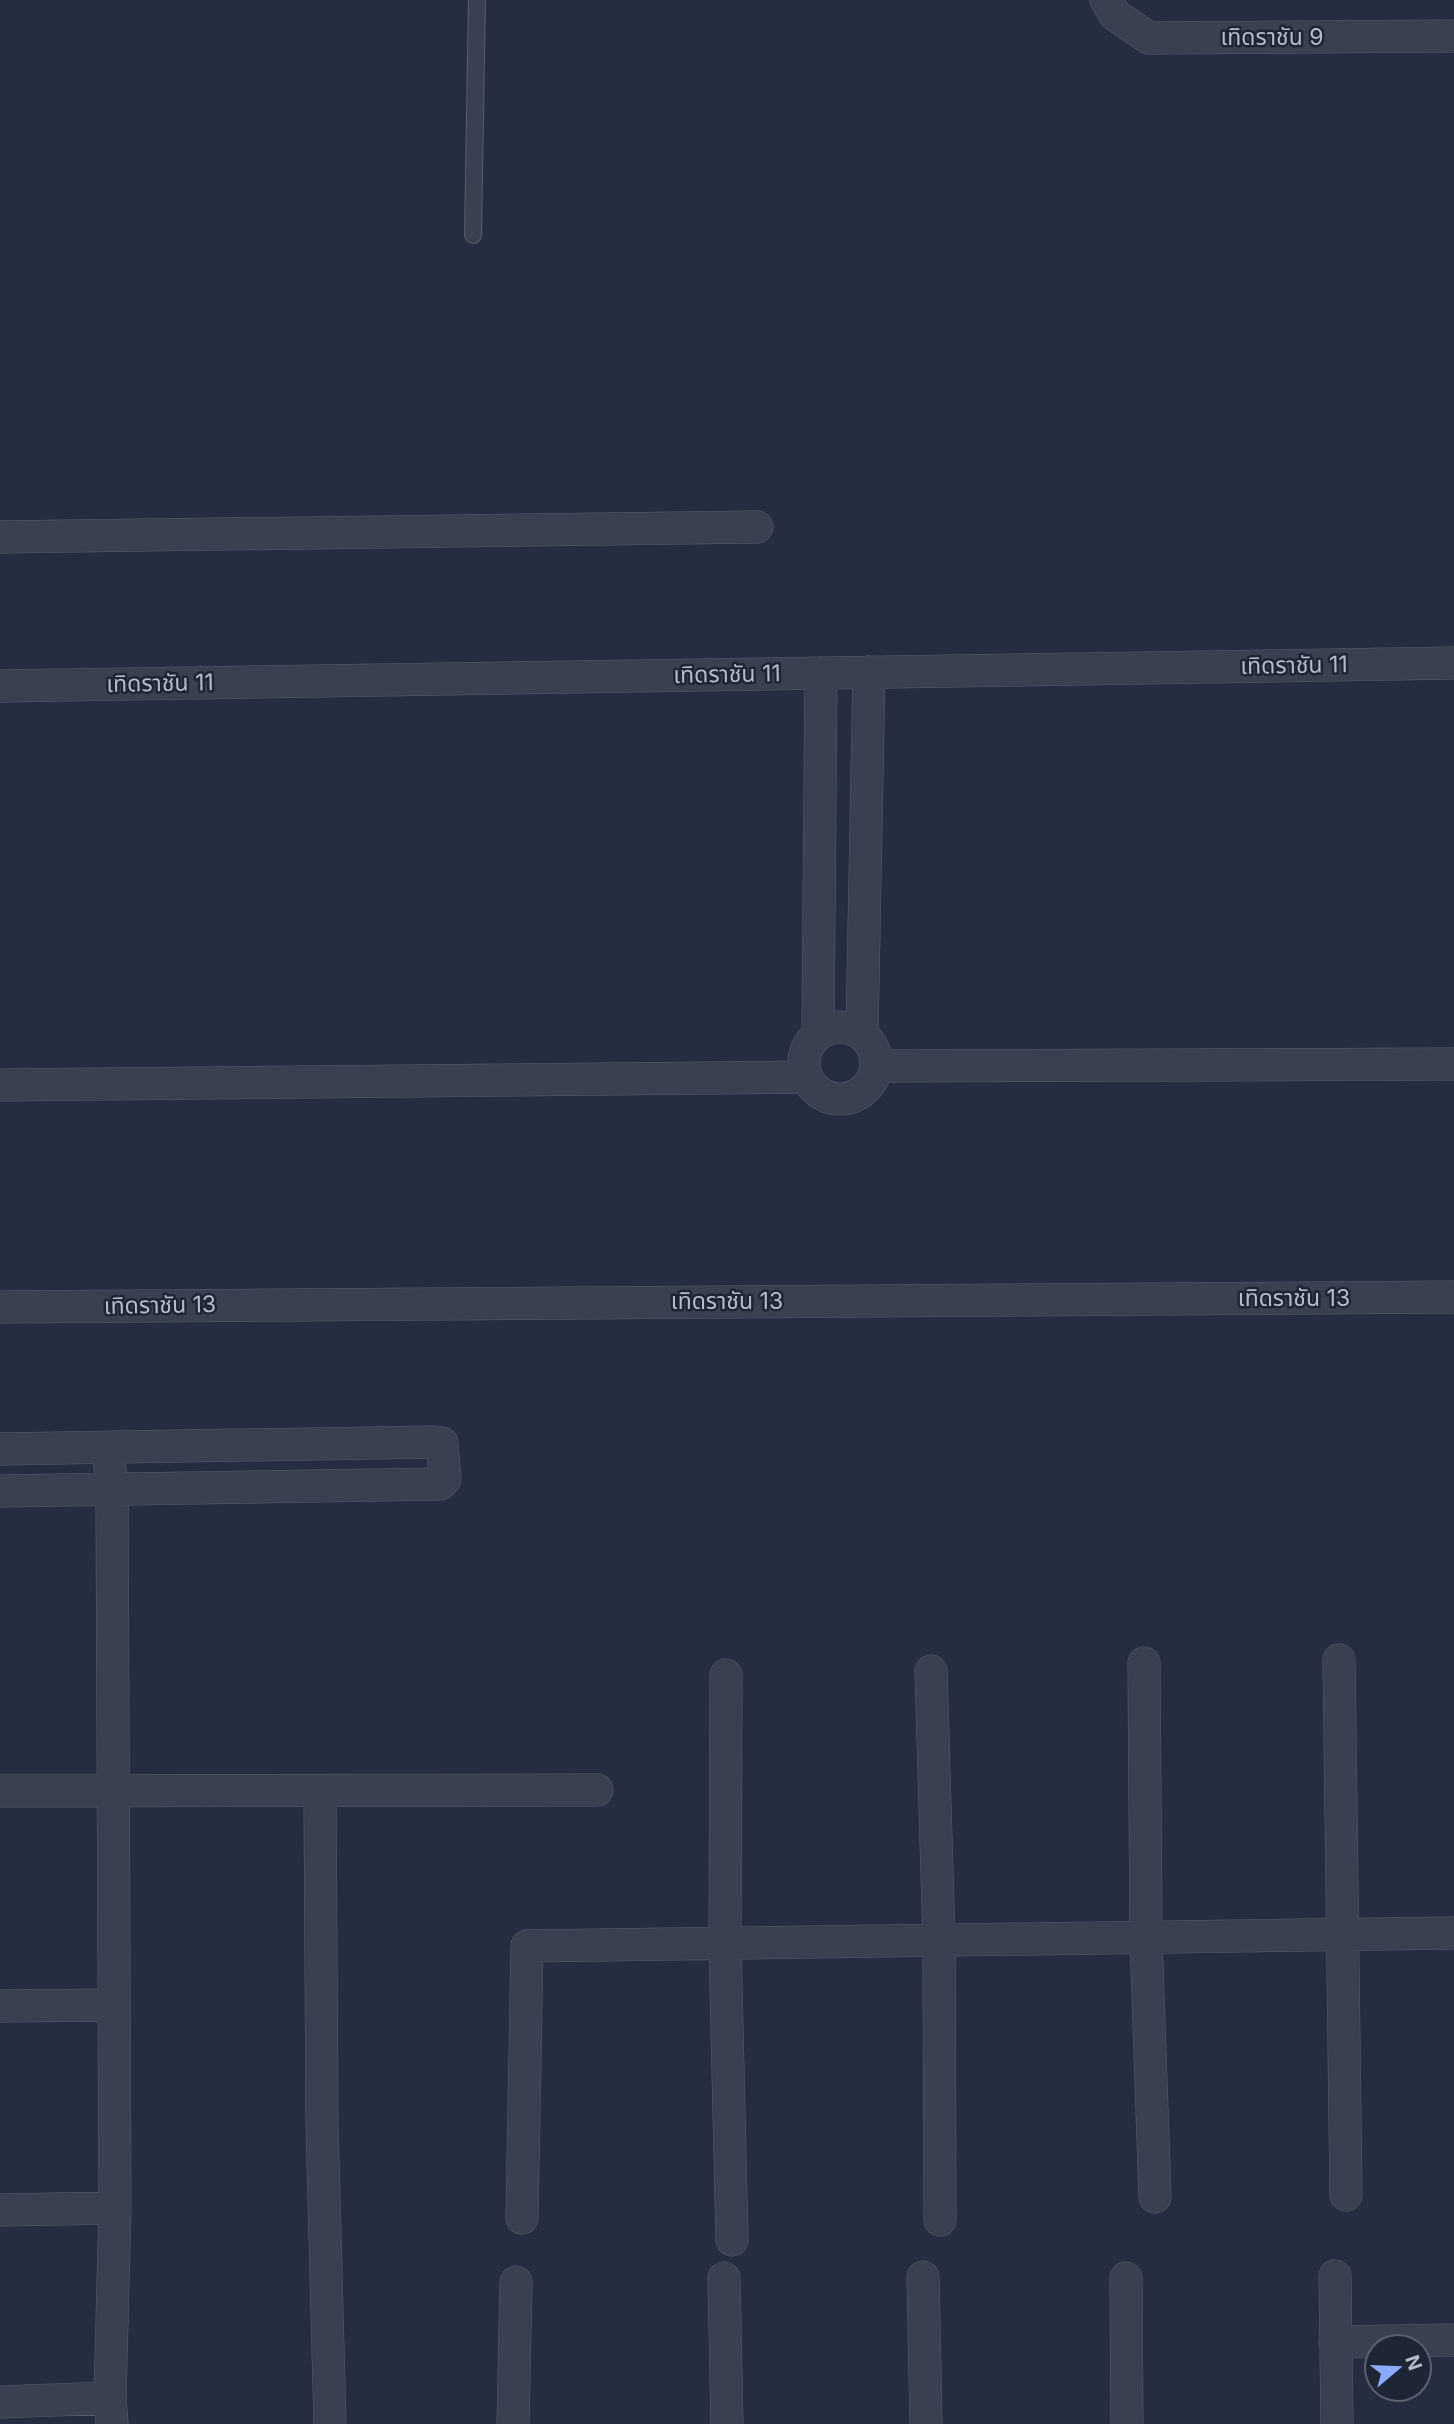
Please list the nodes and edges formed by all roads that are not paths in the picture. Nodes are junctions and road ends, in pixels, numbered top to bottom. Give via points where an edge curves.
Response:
1 (477, 0) edge
2 (1106, 0) edge
3 (1454, 36) edge
4 (473, 236) dead end
5 (757, 527) dead end
6 (0, 537) edge
7 (1454, 663) edge
8 (869, 672) junction
9 (821, 673) junction
10 (0, 686) edge
11 (818, 1034) junction
12 (862, 1034) junction
13 (1454, 1063) edge
14 (876, 1066) junction
15 (806, 1077) junction
16 (0, 1085) edge
17 (1454, 1297) edge
18 (0, 1307) edge
19 (108, 1448) junction
20 (0, 1449) edge
21 (112, 1489) junction
22 (0, 1491) edge
23 (1339, 1660) dead end
24 (1144, 1662) dead end
25 (931, 1671) dead end
26 (726, 1675) dead end
27 (597, 1790) dead end
28 (0, 1791) edge
29 (113, 1791) junction
30 (320, 1791) junction
31 (1454, 1933) edge
32 (1342, 1934) junction
33 (1146, 1937) junction
34 (939, 1940) junction
35 (724, 1944) junction
36 (114, 2005) junction
37 (0, 2006) edge
38 (1346, 2195) dead end
39 (1155, 2197) dead end
40 (115, 2208) junction
41 (0, 2210) edge
42 (522, 2218) dead end
43 (940, 2220) dead end
44 (732, 2239) dead end
45 (1335, 2276) dead end
46 (923, 2277) dead end
47 (724, 2278) dead end
48 (1126, 2278) dead end
49 (516, 2282) dead end
50 (1454, 2340) edge
51 (1335, 2342) junction
52 (0, 2402) edge
53 (111, 2411) edge
54 (330, 2424) edge
55 (513, 2424) edge
56 (727, 2424) edge
57 (926, 2424) edge
58 (1127, 2424) edge
59 (1337, 2424) edge

1 - 4 lane
2 - 3 street, เทิดราชัน 9 via 1115,15 1149,38
5 - 6 street
7 - 8 street, เทิดราชัน 11
8 - 9 street, เทิดราชัน 11
8 - 12 street
9 - 10 street, เทิดราชัน 11
9 - 11 street
11 - 12 street via 840,1026
11 - 15 street via 804,1054
12 - 14 street
13 - 14 street
14 - 15 street via 867,1088 846,1099 822,1095
15 - 16 street
17 - 18 street, เทิดราชัน 13
19 - 20 street
19 - 21 street
19 - 21 street via 435,1442 442,1443 444,1451 445,1479 440,1484
21 - 22 street
21 - 29 street
23 - 32 street
24 - 33 street
25 - 34 street
26 - 35 street
27 - 30 street
28 - 29 street
29 - 30 street
29 - 36 street
30 - 54 street via 321,2124
31 - 32 street
32 - 33 street
32 - 38 street
33 - 34 street
33 - 39 street
34 - 35 street
34 - 43 street
35 - 42 street via 527,1946
35 - 44 street
36 - 37 street
36 - 40 street
40 - 41 street
40 - 53 street
45 - 51 street
46 - 57 street
47 - 56 street
48 - 58 street
49 - 55 street
50 - 51 street
51 - 59 street
52 - 53 street

